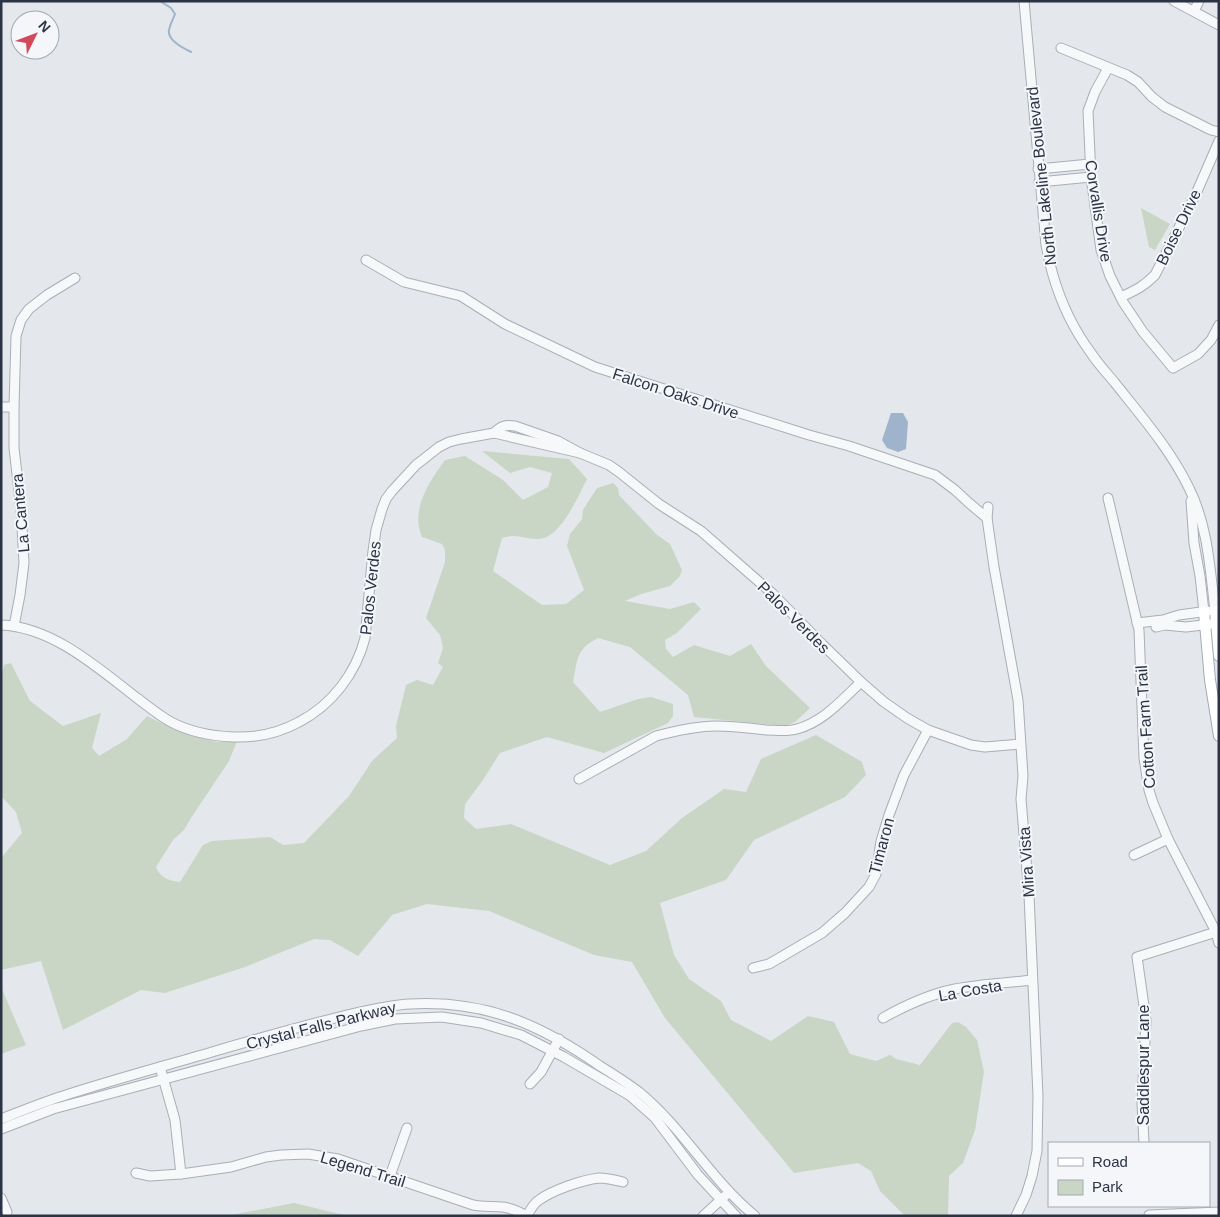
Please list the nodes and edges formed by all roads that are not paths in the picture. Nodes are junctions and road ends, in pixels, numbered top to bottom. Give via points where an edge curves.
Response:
1 (1024, 1) edge
2 (1174, 1) edge
3 (1199, 1) edge
4 (1194, 12) junction
5 (1219, 25) edge
6 (1061, 48) dead end
7 (1108, 68) junction
8 (1219, 132) edge
9 (1219, 141) edge
10 (1090, 164) junction
11 (1038, 169) junction
12 (1091, 176) junction
13 (1040, 182) junction
14 (366, 260) dead end
15 (75, 278) dead end
16 (1121, 298) junction
17 (1219, 325) edge
18 (1, 407) edge
19 (14, 407) junction
20 (1189, 489) junction
21 (1108, 498) dead end
22 (988, 507) dead end
23 (987, 518) junction
24 (1217, 611) edge
25 (1204, 612) junction
26 (1, 624) edge
27 (1217, 624) edge
28 (14, 626) junction
29 (1138, 626) junction
30 (1204, 626) junction
31 (1219, 656) edge
32 (861, 682) junction
33 (928, 730) junction
34 (1219, 736) edge
35 (1020, 744) junction
36 (579, 780) dead end
37 (1168, 839) junction
38 (1134, 855) dead end
39 (1217, 932) edge
40 (1219, 943) edge
41 (753, 968) dead end
42 (1032, 980) junction
43 (882, 1018) dead end
44 (560, 1039) junction
45 (553, 1051) junction
46 (160, 1067) junction
47 (164, 1080) junction
48 (530, 1084) dead end
49 (1, 1119) edge
50 (406, 1128) dead end
51 (1, 1129) edge
52 (1144, 1142) edge
53 (136, 1173) dead end
54 (181, 1174) junction
55 (390, 1176) junction
56 (622, 1182) dead end
57 (729, 1192) junction
58 (1, 1198) edge
59 (721, 1200) junction
60 (738, 1202) junction
61 (7, 1212) dead end
62 (1219, 1212) edge
63 (731, 1214) edge
64 (527, 1216) edge
65 (703, 1216) edge
66 (755, 1216) edge
67 (1016, 1216) edge
68 (1149, 1216) edge

1 - 11 street, North Lakeline Boulevard
2 - 4 street
3 - 4 street
4 - 5 street
6 - 7 street
7 - 8 street via 1138,82 1165,107
7 - 10 street, Corvallis Drive via 1088,111
9 - 16 street, Boise Drive via 1155,275
10 - 11 street
10 - 12 street, Corvallis Drive
11 - 13 street, North Lakeline Boulevard
12 - 13 street
12 - 16 street, Corvallis Drive via 1101,250
13 - 20 street, North Lakeline Boulevard via 1051,268 1071,322 1091,354 1172,456
14 - 23 street, Falcon Oaks Drive via 404,282 461,296 505,324 595,367 935,475
15 - 19 street, La Cantera via 40,300 21,320 16,341
16 - 17 street, Corvallis Drive via 1143,332 1173,368 1198,354
18 - 19 street
19 - 28 street, La Cantera via 14,448 24,563
20 - 24 street, North Lakeline Boulevard via 1207,544
20 - 25 street, North Lakeline Boulevard
21 - 29 street, Cotton Farm Trail
22 - 23 street, Mira Vista
23 - 35 street, Mira Vista via 1018,700
24 - 25 street
24 - 27 main road, North Lakeline Boulevard
25 - 29 street
25 - 30 main road, North Lakeline Boulevard
26 - 28 street, Palos Verdes
27 - 30 street
27 - 31 main road, North Lakeline Boulevard
28 - 32 street, Palos Verdes via 43,635 73,651 170,722 185,728 200,733 247,737 280,731 307,718 324,704 340,688 359,657 367,625 376,530 386,499 416,465 439,447 461,438 494,433 580,453 620,472 659,504 701,531 773,594
29 - 30 street
29 - 37 street, Cotton Farm Trail via 1146,774 1153,803
30 - 34 main road, North Lakeline Boulevard
32 - 33 street, Palos Verdes via 895,711
32 - 36 street via 822,718 797,729 715,726 669,732
33 - 35 street, Palos Verdes via 971,745
33 - 41 street, Timaron via 891,808 884,827 876,874 869,886 822,933 769,964
35 - 42 street, Mira Vista
37 - 38 street
37 - 39 street, Cotton Farm Trail
39 - 40 street, Cotton Farm Trail
39 - 52 street, Saddlespur Lane via 1137,957 1146,1020 1142,1103
42 - 43 street, La Costa via 953,990
42 - 67 street, Mira Vista via 1038,1096 1037,1151 1026,1195
44 - 45 street
44 - 46 street, Crystal Falls Parkway via 503,1014 470,1007 408,1004 329,1020
44 - 57 street, Crystal Falls Parkway via 658,1109
45 - 47 street, Crystal Falls Parkway via 521,1035 481,1023 442,1017 395,1019
45 - 48 street
45 - 59 street, Crystal Falls Parkway via 630,1095 655,1118
46 - 47 street
46 - 49 street, Crystal Falls Parkway via 67,1094
47 - 51 street, Crystal Falls Parkway via 53,1109
47 - 54 street via 176,1126
50 - 55 street
53 - 54 street, Legend Trail
54 - 55 street, Legend Trail via 231,1168 266,1157 296,1153 338,1159
55 - 64 street, Legend Trail via 473,1205 505,1207
56 - 64 street via 598,1178 563,1188 539,1200
57 - 59 street
57 - 60 street, Crystal Falls Parkway
58 - 61 street
59 - 63 street, Crystal Falls Parkway
59 - 65 street
60 - 63 street
60 - 66 street, Crystal Falls Parkway
62 - 68 street

